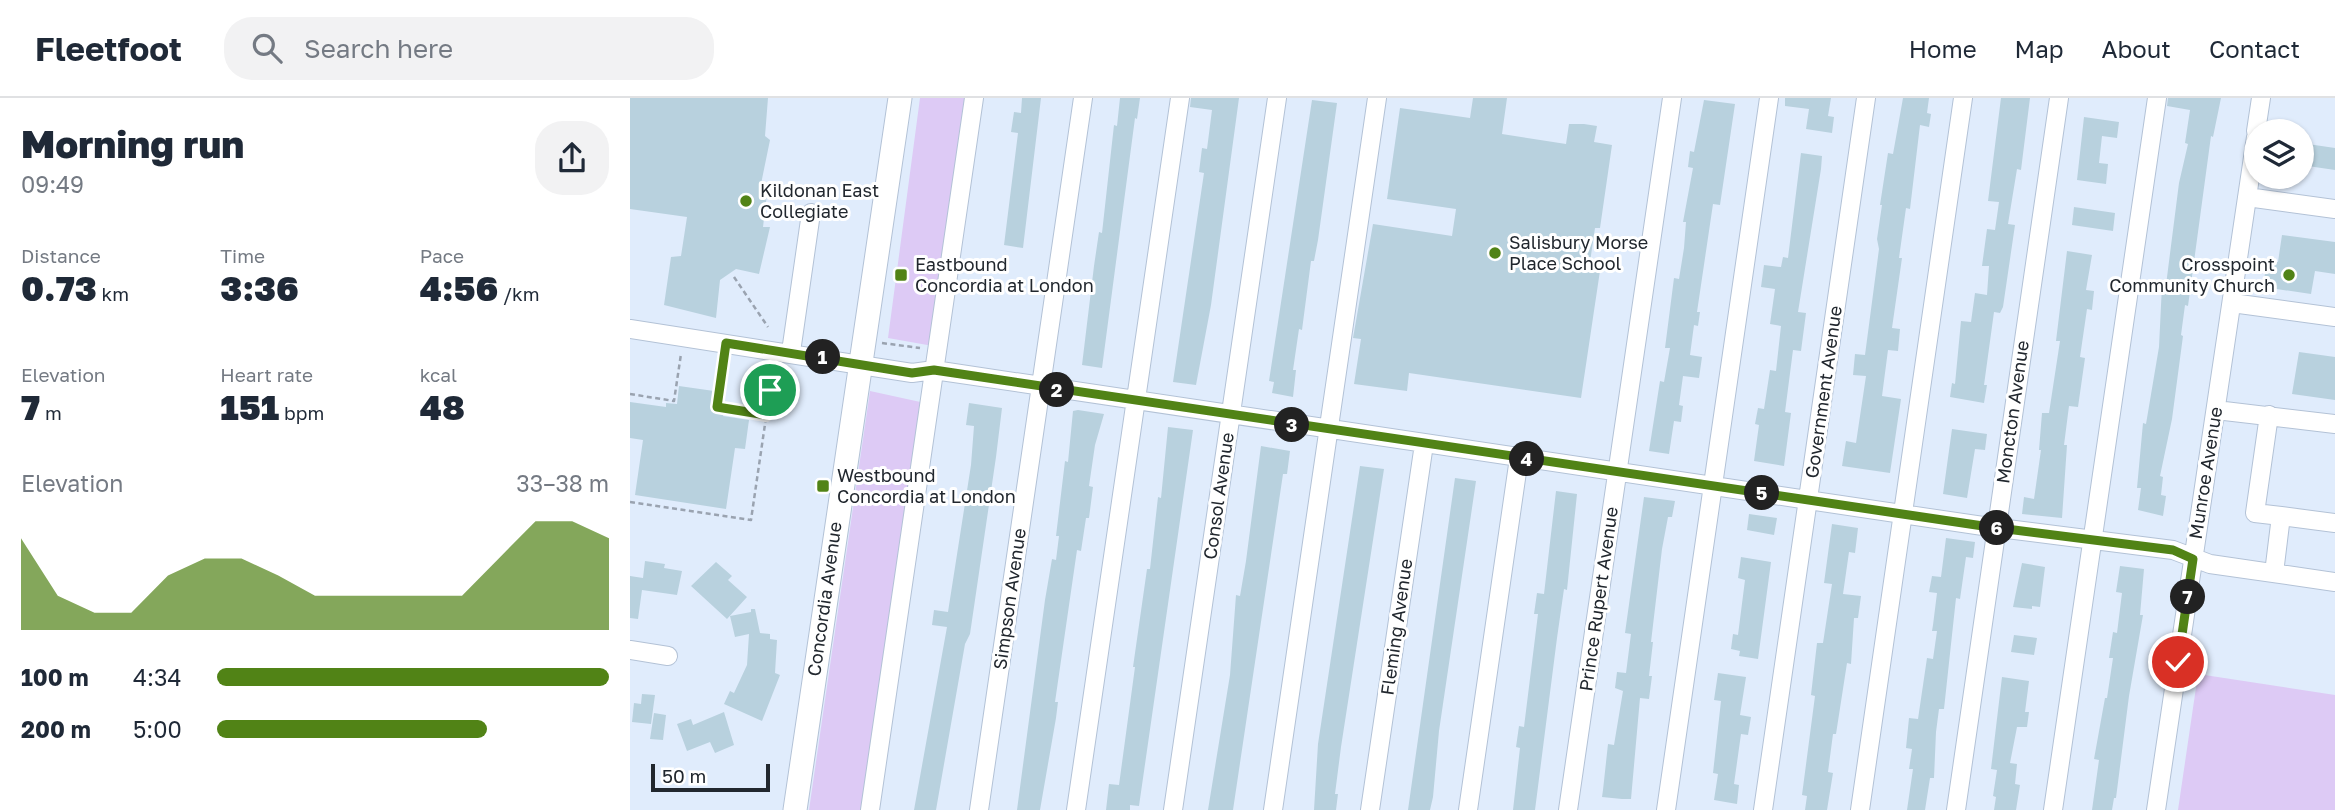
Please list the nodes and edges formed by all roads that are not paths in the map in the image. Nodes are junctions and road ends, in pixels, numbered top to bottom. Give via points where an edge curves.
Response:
1 (900, 98) edge
2 (974, 98) edge
3 (1083, 98) edge
4 (1180, 98) edge
5 (1277, 98) edge
6 (1377, 98) edge
7 (1672, 98) edge
8 (1769, 98) edge
9 (1866, 98) edge
10 (1963, 98) edge
11 (2059, 98) edge
12 (2157, 98) edge
13 (2261, 98) edge
14 (2258, 119) edge
15 (2248, 189) edge
16 (2247, 197) junction
17 (2335, 209) edge
18 (811, 213) dead end
19 (2232, 303) junction
20 (2335, 317) edge
21 (630, 329) edge
22 (791, 352) junction
23 (861, 365) junction
24 (934, 370) junction
25 (1040, 387) junction
26 (1135, 402) junction
27 (2216, 410) junction
28 (2269, 415) junction
29 (1231, 416) junction
30 (2335, 424) edge
31 (1329, 430) junction
32 (1424, 444) junction
33 (1519, 458) junction
34 (1617, 472) junction
35 (1713, 486) junction
36 (1808, 499) junction
37 (1903, 513) junction
38 (2281, 516) junction
39 (2335, 523) edge
40 (1997, 528) junction
41 (2093, 541) junction
42 (2193, 559) junction
43 (2274, 573) junction
44 (2335, 582) edge
45 (630, 650) edge
46 (668, 656) dead end
47 (795, 810) edge
48 (870, 810) edge
49 (979, 810) edge
50 (1076, 810) edge
51 (1173, 810) edge
52 (1273, 810) edge
53 (1370, 810) edge
54 (1468, 810) edge
55 (1568, 810) edge
56 (1666, 810) edge
57 (1763, 810) edge
58 (1860, 810) edge
59 (1956, 810) edge
60 (2053, 810) edge
61 (2156, 810) edge

1 - 23 main road, Concordia Avenue
2 - 24 street
3 - 25 street, Simpson Avenue
4 - 26 street
5 - 29 street, Consol Avenue
6 - 31 street
7 - 34 street, Prince Rupert Avenue
8 - 35 street
9 - 36 street, Government Avenue
10 - 37 street
11 - 40 street, Moncton Avenue
12 - 41 street
13 - 14 street
15 - 16 street, Munroe Avenue
16 - 17 street
16 - 19 street, Munroe Avenue
18 - 22 street
19 - 20 street
19 - 27 street, Munroe Avenue
21 - 22 street
22 - 23 street
23 - 24 street via 912,373
23 - 47 main road, Concordia Avenue
24 - 25 street
24 - 48 street
25 - 26 street
25 - 49 street, Simpson Avenue
26 - 29 street
26 - 50 street
27 - 28 street
27 - 42 street, Munroe Avenue
28 - 30 street
28 - 38 street via 2255,513
29 - 31 street
29 - 51 street, Consol Avenue
31 - 32 street
31 - 52 street
32 - 33 street
32 - 53 street, Fleming Avenue
33 - 34 street
33 - 54 street
34 - 35 street
34 - 55 street, Prince Rupert Avenue
35 - 36 street
35 - 56 street
36 - 37 street
36 - 57 street, Government Avenue
37 - 40 street
37 - 58 street
38 - 39 street
38 - 43 street
40 - 41 street
40 - 59 street, Moncton Avenue
41 - 42 street via 2173,550
41 - 60 street
42 - 43 street
42 - 61 street, Munroe Avenue
43 - 44 street
45 - 46 street

